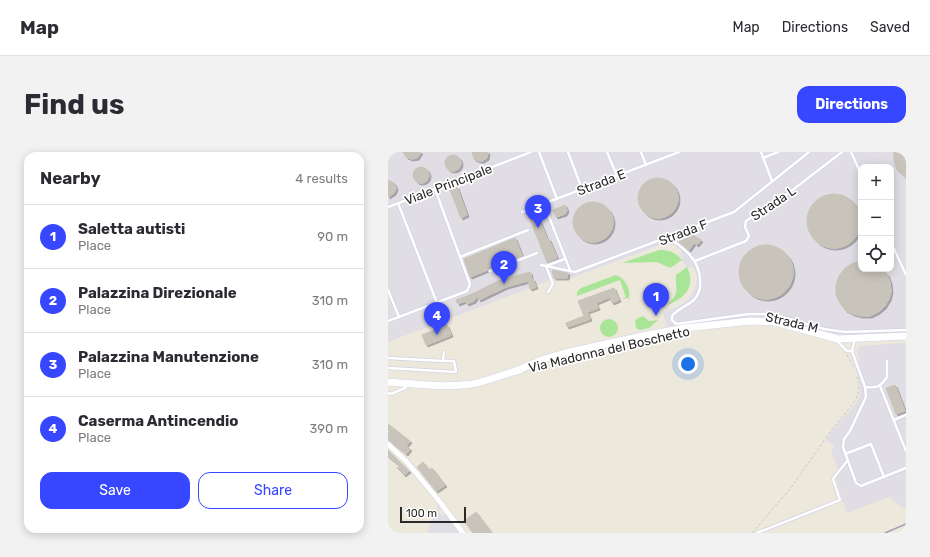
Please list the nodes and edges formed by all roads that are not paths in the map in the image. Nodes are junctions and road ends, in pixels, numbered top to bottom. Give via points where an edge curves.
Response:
1 (531, 152) edge
2 (539, 152) edge
3 (568, 152) edge
4 (608, 152) edge
5 (641, 152) edge
6 (668, 152) edge
7 (679, 152) edge
8 (761, 152) edge
9 (778, 152) edge
10 (809, 152) edge
11 (842, 152) edge
12 (851, 152) edge
13 (670, 156) junction
14 (763, 158) junction
15 (646, 165) junction
16 (858, 167) edge
17 (617, 176) junction
18 (772, 182) junction
19 (435, 189) junction
20 (582, 189) junction
21 (557, 199) junction
22 (398, 203) junction
23 (544, 204) junction
24 (388, 207) edge
25 (522, 212) dead end
26 (528, 230) dead end
27 (668, 238) junction
28 (894, 249) edge
29 (537, 254) dead end
30 (460, 257) junction
31 (565, 259) junction
32 (695, 261) junction
33 (541, 265) dead end
34 (546, 266) junction
35 (490, 271) dead end
36 (570, 271) junction
37 (906, 275) edge
38 (388, 290) edge
39 (548, 292) dead end
40 (437, 303) junction
41 (399, 317) junction
42 (388, 321) edge
43 (906, 330) edge
44 (906, 336) edge
45 (838, 339) junction
46 (853, 339) junction
47 (852, 351) junction
48 (444, 352) dead end
49 (388, 358) edge
50 (443, 361) junction
51 (887, 361) dead end
52 (388, 368) edge
53 (388, 382) edge
54 (409, 384) junction
55 (880, 386) junction
56 (865, 387) junction
57 (388, 393) edge
58 (906, 415) edge
59 (894, 420) junction
60 (388, 444) edge
61 (906, 451) edge
62 (845, 454) junction
63 (848, 461) junction
64 (906, 468) edge
65 (884, 477) junction
66 (462, 533) edge
67 (758, 533) edge

1 - 19 lane, Viale Principale
2 - 21 lane
3 - 20 lane
4 - 17 lane
5 - 15 lane
6 - 13 lane
7 - 13 lane, Strada E
8 - 14 lane
9 - 14 lane
10 - 18 lane, Strada F
11 - 32 lane, Strada L via 761,214 746,221 745,227 749,236 746,241
12 - 16 lane
13 - 15 lane, Strada E
14 - 18 lane
15 - 17 lane, Strada E
17 - 20 lane, Strada E
18 - 27 lane, Strada F via 734,212
19 - 22 lane, Viale Principale
19 - 30 lane
20 - 21 lane, Strada E
21 - 23 lane, Strada E
22 - 24 lane, Viale Principale
22 - 40 lane
23 - 25 lane, Strada E
23 - 31 lane
26 - 30 lane
27 - 32 lane via 683,248
27 - 36 lane, Strada F via 575,272
28 - 37 lane
29 - 35 lane
30 - 40 lane via 470,284 467,291
31 - 34 lane
31 - 36 lane
32 - 43 lane, Strada M via 700,276 699,292 673,315 674,322 679,325 763,314 775,315 824,330
33 - 34 lane, Strada F
34 - 36 lane, Strada F
34 - 39 lane via 553,284
38 - 41 lane
40 - 41 lane
41 - 42 lane
44 - 46 main road, Via Madonna del Boschetto
45 - 46 main road, Via Madonna del Boschetto
45 - 47 lane via 847,350
45 - 54 main road, Via Madonna del Boschetto via 775,322 750,321 702,327 554,360 486,381 439,386
46 - 47 lane
47 - 56 lane
48 - 50 lane
49 - 50 lane
50 - 52 lane via 454,361 456,372
51 - 55 lane via 888,377
53 - 54 main road, Via Madonna del Boschetto
54 - 57 lane via 406,388
55 - 56 lane
55 - 59 lane
56 - 62 lane via 866,397 844,439
58 - 59 lane
59 - 61 lane
60 - 66 street via 412,468
62 - 63 lane
62 - 65 lane via 871,444
63 - 65 lane via 856,483 861,486
63 - 67 lane via 833,479 840,500
64 - 65 lane

